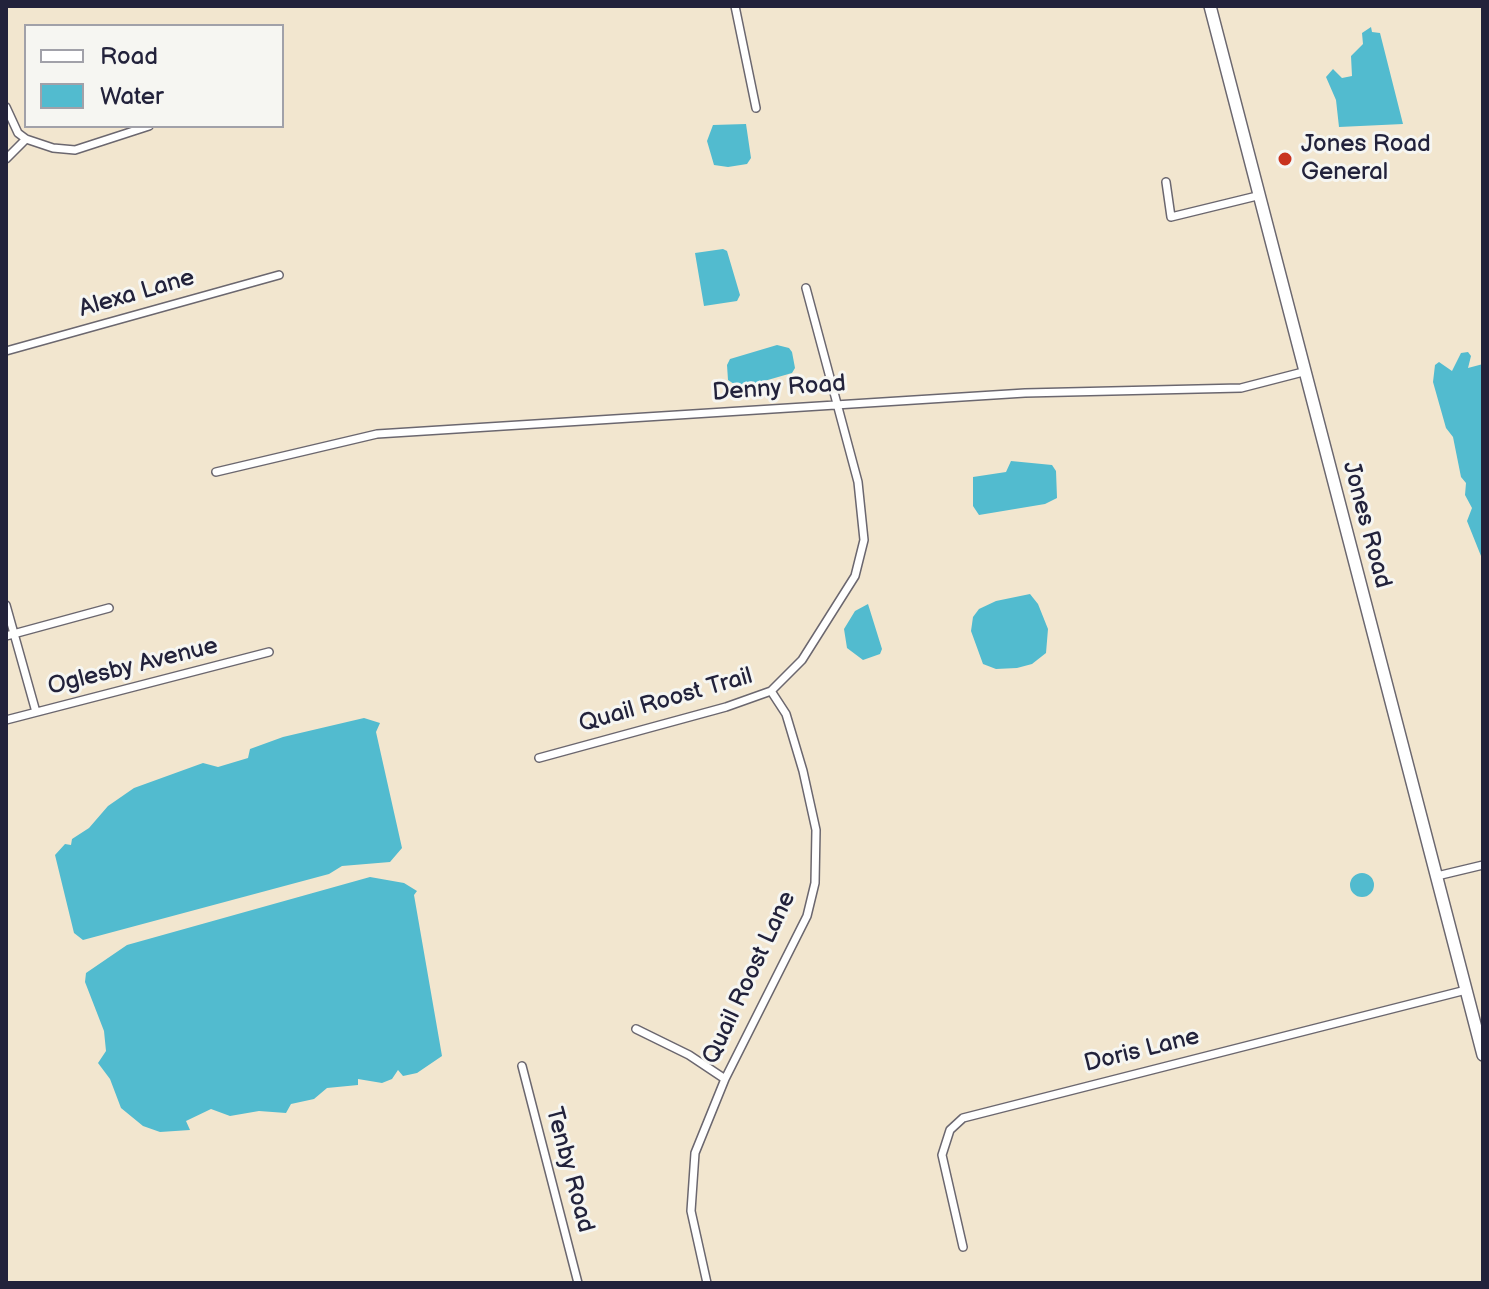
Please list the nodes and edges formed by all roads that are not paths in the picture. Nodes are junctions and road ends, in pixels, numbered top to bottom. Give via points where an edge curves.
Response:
1 (735, 6) edge
2 (1210, 6) edge
3 (6, 107) edge
4 (756, 108) dead end
5 (143, 128) edge
6 (26, 139) junction
7 (6, 159) edge
8 (1166, 182) dead end
9 (1257, 196) junction
10 (279, 275) dead end
11 (806, 288) dead end
12 (6, 351) edge
13 (1303, 372) junction
14 (838, 405) junction
15 (216, 472) dead end
16 (6, 605) edge
17 (109, 608) dead end
18 (10, 634) edge
19 (269, 652) dead end
20 (771, 691) junction
21 (36, 712) junction
22 (6, 720) edge
23 (539, 758) dead end
24 (1483, 865) edge
25 (1437, 876) junction
26 (1466, 990) junction
27 (636, 1029) dead end
28 (1483, 1055) edge
29 (522, 1066) dead end
30 (725, 1079) junction
31 (963, 1247) dead end
32 (578, 1283) edge
33 (707, 1283) edge

1 - 4 street
2 - 9 street, Jones Road
3 - 6 street
5 - 6 street via 75,150
6 - 7 street
8 - 9 street via 1171,217
9 - 13 street, Jones Road
10 - 12 street, Alexa Lane
11 - 14 street, Quail Roost Trail
13 - 14 street, Denny Road via 1241,388
13 - 25 street, Jones Road
14 - 15 street, Denny Road via 377,434
14 - 20 street, Quail Roost Trail via 864,516 862,555 855,576 802,660
16 - 18 street
17 - 18 street
18 - 21 street
19 - 21 street, Oglesby Avenue
20 - 23 street, Quail Roost Trail
20 - 30 street, Quail Roost Lane via 786,714 803,771 816,830 815,883 807,916
21 - 22 street, Oglesby Avenue
24 - 25 street
25 - 26 street, Jones Road
26 - 28 street, Jones Road
26 - 31 street, Doris Lane via 963,1118 950,1130 942,1155
27 - 30 street
29 - 32 street, Tenby Road
30 - 33 street, Quail Roost Lane via 701,1132 692,1174 691,1211

